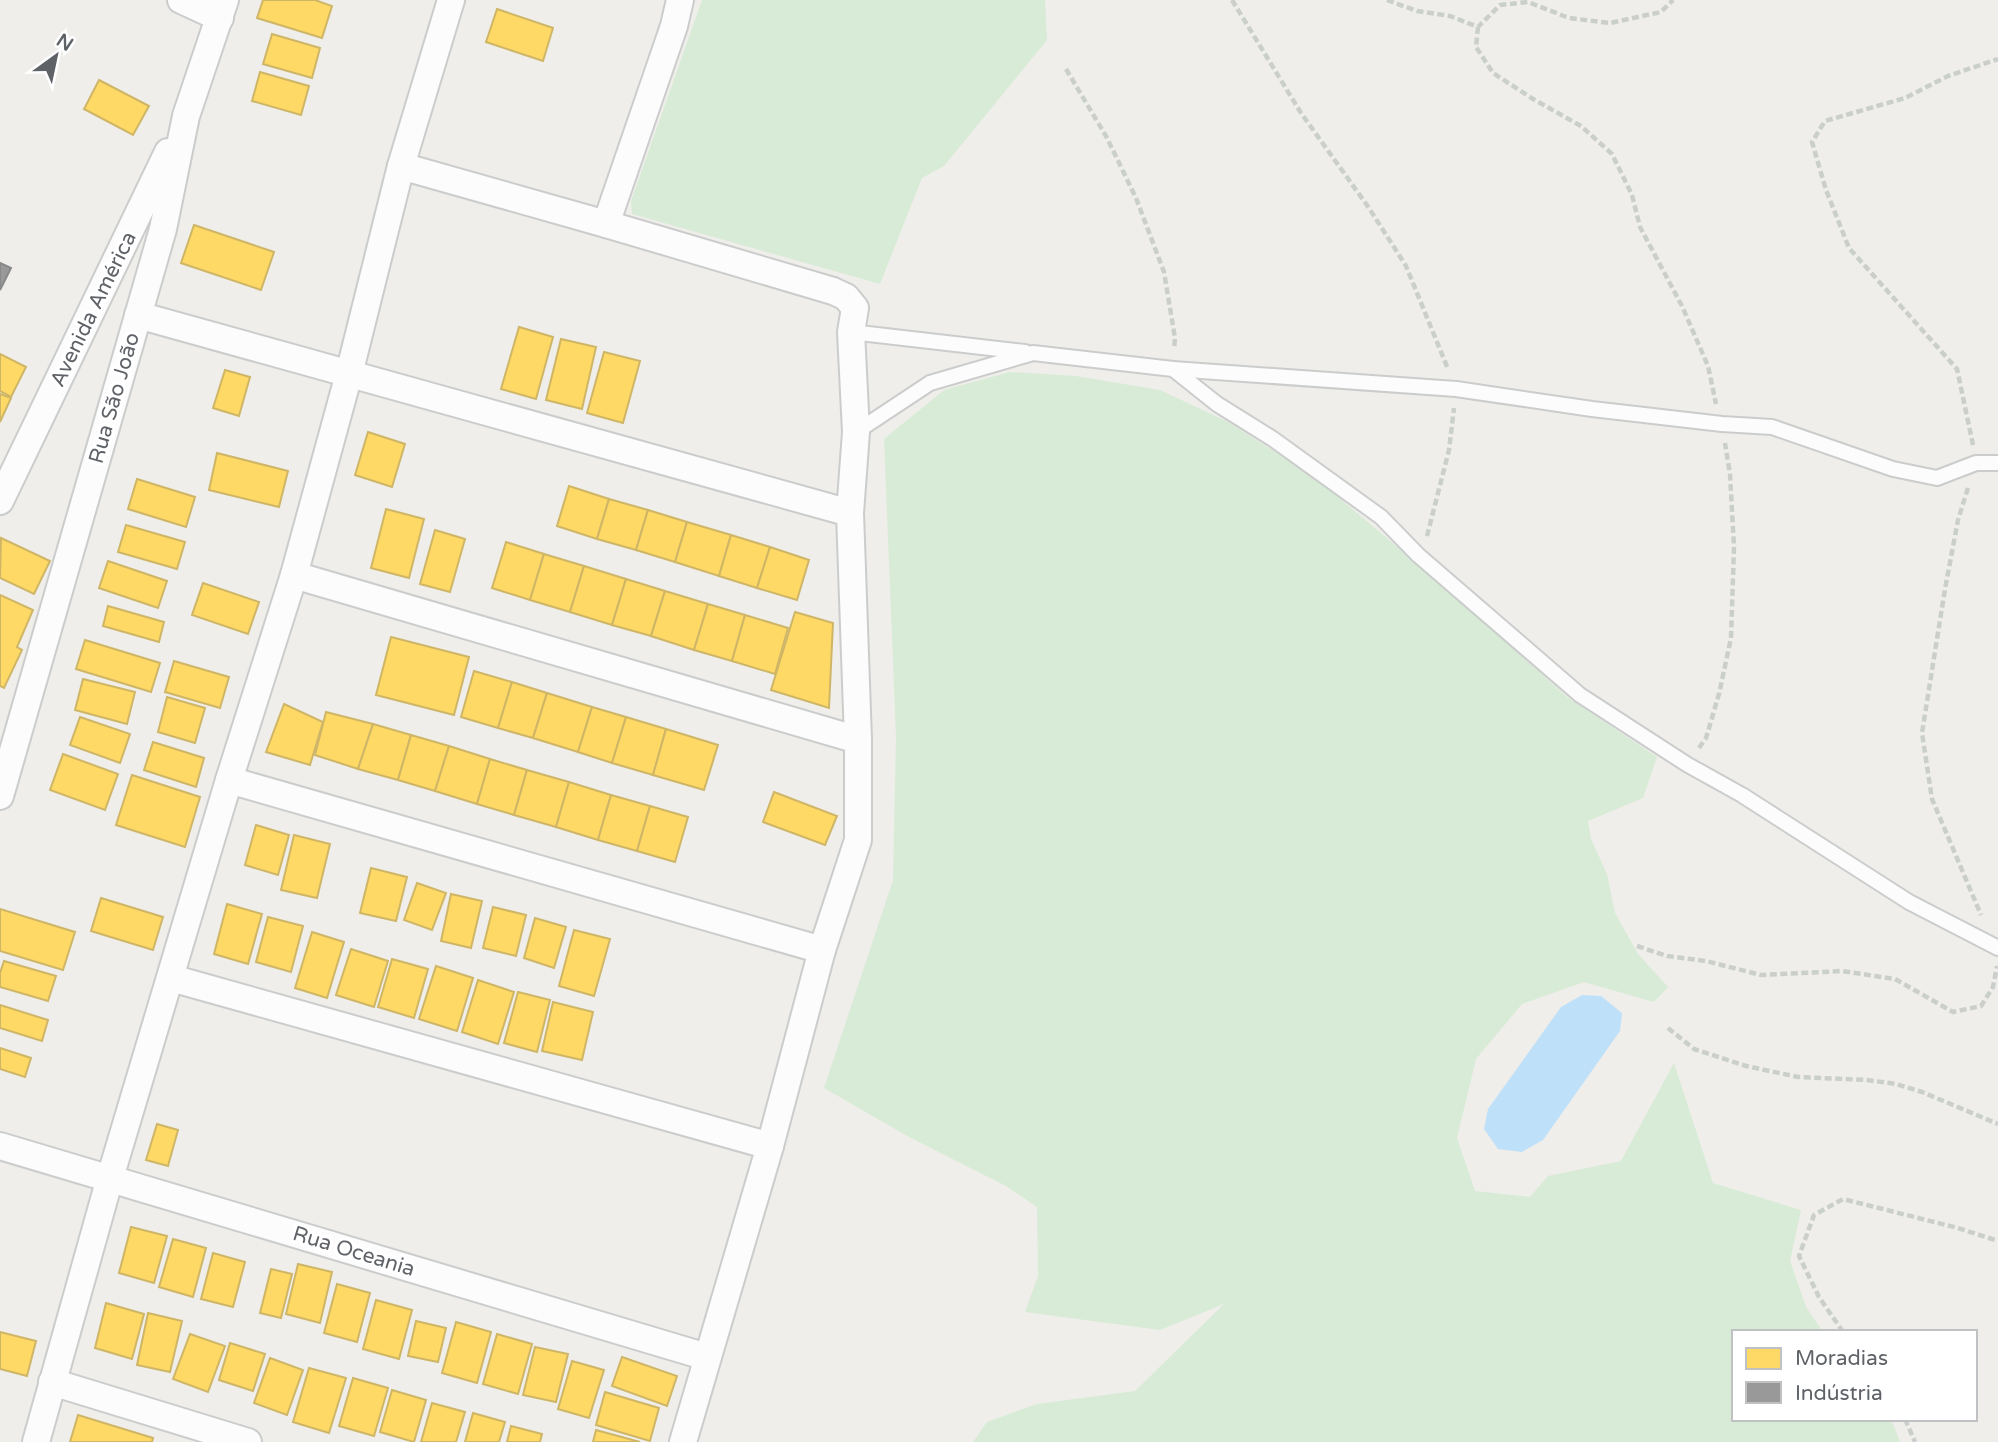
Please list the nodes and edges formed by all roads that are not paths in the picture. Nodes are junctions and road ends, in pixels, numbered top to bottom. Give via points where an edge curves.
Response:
1 (181, 0) edge
2 (451, 0) edge
3 (680, 0) edge
4 (223, 9) edge
5 (186, 116) junction
6 (401, 166) junction
7 (606, 224) junction
8 (138, 315) junction
9 (851, 332) junction
10 (1033, 353) junction
11 (1173, 369) junction
12 (349, 373) junction
13 (856, 432) junction
14 (1998, 463) edge
15 (0, 501) edge
16 (850, 513) junction
17 (294, 575) junction
18 (858, 740) junction
19 (229, 780) junction
20 (0, 796) edge
21 (1996, 947) edge
22 (822, 950) junction
23 (171, 978) junction
24 (0, 1146) edge
25 (770, 1146) junction
26 (110, 1178) junction
27 (707, 1357) junction
28 (52, 1382) junction
29 (36, 1442) edge
30 (248, 1442) edge
31 (683, 1442) edge

1 - 4 street
2 - 6 street
3 - 7 street
4 - 5 street, Rua São João
5 - 8 street, Rua São João via 163,229
5 - 15 street, Avenida América
6 - 7 street
6 - 12 street
7 - 9 street via 846,297 855,308
8 - 12 street
8 - 20 street, Rua São João
9 - 10 lane
9 - 13 street
10 - 11 lane
10 - 13 lane via 930,383
11 - 14 lane via 1456,388 1772,427 1893,469 1937,478 1976,463
11 - 21 lane via 1381,517 1418,555 1580,695 1909,902
12 - 16 street
12 - 17 street
13 - 16 street
16 - 18 street
17 - 18 street
17 - 19 street
18 - 22 street via 858,839
19 - 22 street
19 - 23 street
22 - 25 street
23 - 25 street
23 - 26 street
24 - 26 street, Rua Oceania
25 - 27 street
26 - 27 street, Rua Oceania
26 - 28 street
27 - 31 street
28 - 29 street
28 - 30 street

